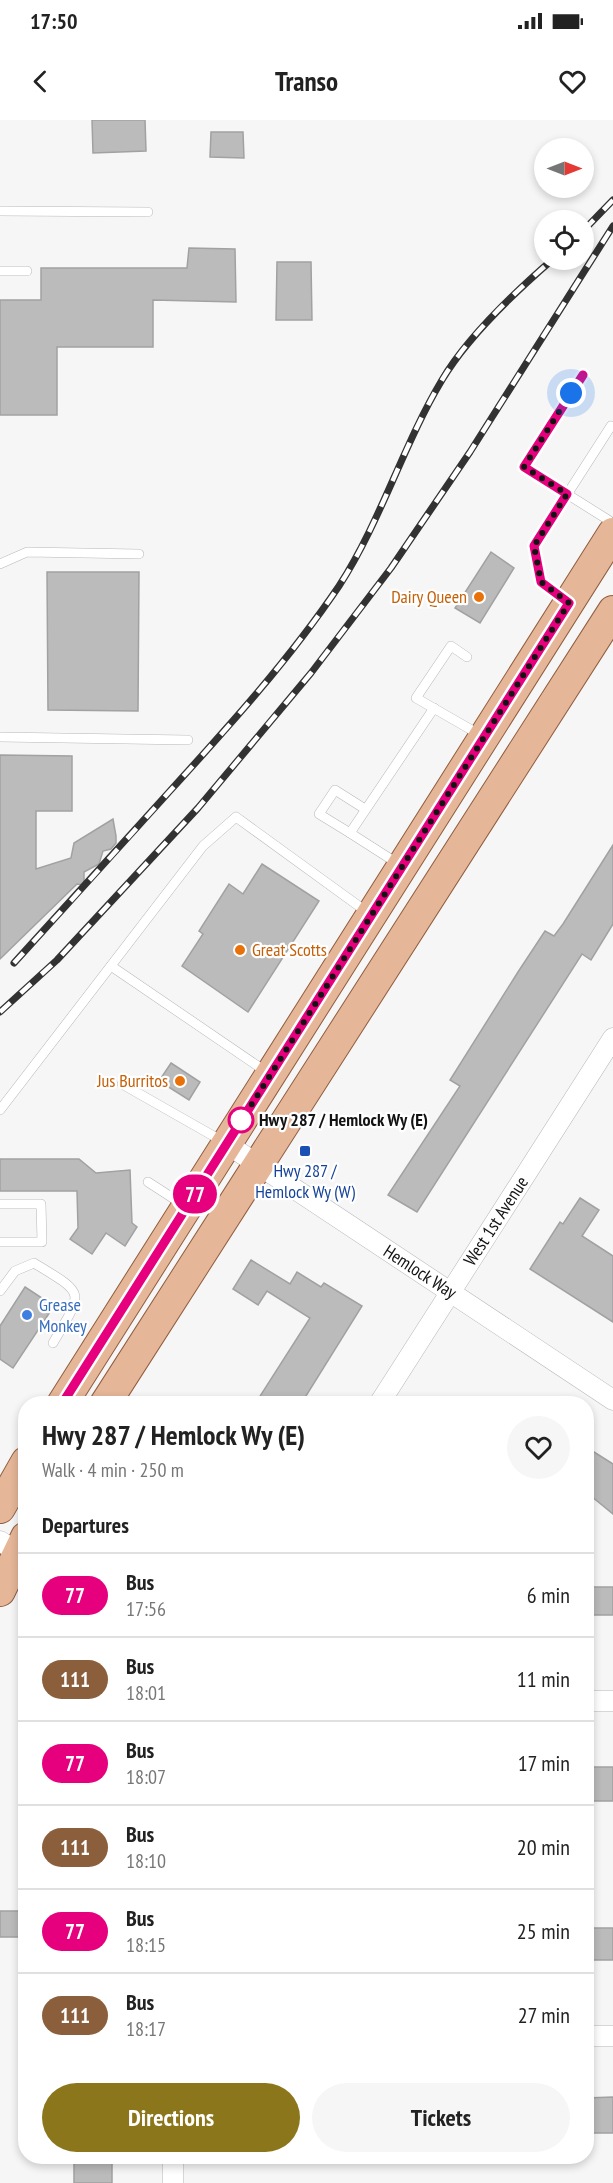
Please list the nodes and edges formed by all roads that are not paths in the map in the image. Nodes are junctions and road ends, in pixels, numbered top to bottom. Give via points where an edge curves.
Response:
1 (0, 211) edge
2 (148, 212) dead end
3 (0, 271) edge
4 (27, 271) dead end
5 (583, 375) dead end
6 (612, 425) edge
7 (567, 494) junction
8 (613, 523) edge
9 (613, 533) edge
10 (139, 554) dead end
11 (0, 564) edge
12 (569, 603) junction
13 (613, 611) edge
14 (466, 657) dead end
15 (434, 708) junction
16 (0, 737) edge
17 (484, 737) junction
18 (188, 740) dead end
19 (365, 809) junction
20 (350, 833) junction
21 (402, 867) junction
22 (372, 915) junction
23 (111, 966) junction
24 (613, 1038) edge
25 (270, 1074) junction
26 (122, 1084) dead end
27 (0, 1110) edge
28 (227, 1144) junction
29 (260, 1166) junction
30 (148, 1182) dead end
31 (0, 1204) edge
32 (187, 1207) junction
33 (0, 1242) edge
34 (0, 1290) edge
35 (451, 1292) junction
36 (53, 1343) dead end
37 (67, 1396) edge
38 (110, 1396) edge
39 (384, 1396) edge
40 (613, 1400) edge
41 (18, 1476) edge
42 (0, 1508) edge
43 (14, 1543) edge
44 (0, 1591) edge
45 (594, 1701) edge
46 (613, 1701) edge
47 (594, 2036) edge
48 (613, 2036) edge
49 (173, 2164) edge
50 (174, 2183) edge

1 - 2 lane
3 - 4 lane
5 - 7 lane via 524,467
6 - 7 lane
7 - 8 lane
7 - 12 lane via 534,546 541,582
9 - 12 main road
10 - 11 lane via 27,552
12 - 17 main road
13 - 29 main road
14 - 15 lane via 451,646 416,698
15 - 17 lane
15 - 19 lane
16 - 18 lane
17 - 21 main road
19 - 20 lane
19 - 20 lane via 335,790 319,814
20 - 21 lane
21 - 22 main road
22 - 23 lane via 236,817 203,846
22 - 25 main road
23 - 25 lane
23 - 27 lane
24 - 35 street, West 1st Avenue
25 - 28 main road
26 - 28 lane
28 - 29 street, Hemlock Way
28 - 32 main road
29 - 35 street, Hemlock Way
29 - 38 main road
30 - 32 lane
31 - 33 lane via 41,1204 42,1242
32 - 37 main road
34 - 36 lane via 15,1271 34,1263 72,1286 77,1294 76,1304
35 - 39 street, West 1st Avenue
35 - 40 street, Hemlock Way
41 - 42 main road
43 - 44 main road
45 - 46 street
47 - 48 street
49 - 50 street

